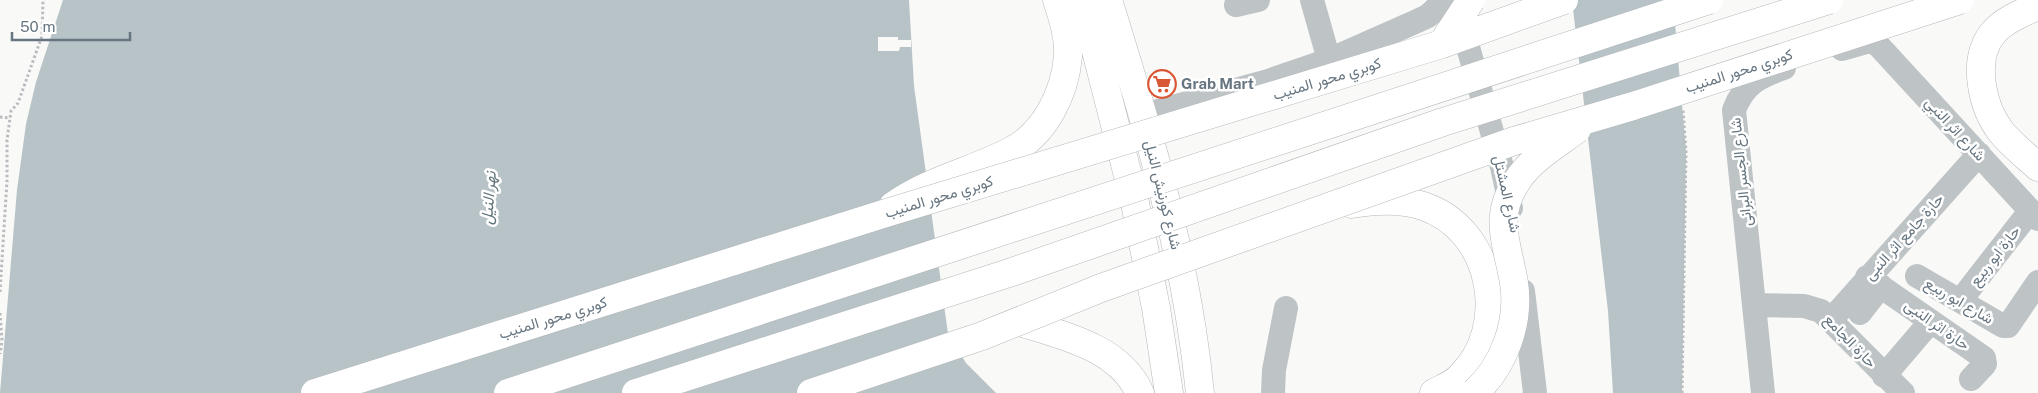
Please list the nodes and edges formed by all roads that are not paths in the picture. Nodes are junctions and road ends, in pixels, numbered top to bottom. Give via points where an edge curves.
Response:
1 (1057, 0) edge
2 (1082, 0) edge
3 (1108, 0) edge
4 (1312, 0) edge
5 (1445, 0) edge
6 (1455, 0) edge
7 (1471, 0) edge
8 (1564, 0) edge
9 (1709, 0) edge
10 (1829, 0) edge
11 (1960, 0) edge
12 (2038, 6) edge
13 (1870, 41) joint
14 (1442, 44) junction
15 (1329, 60) junction
16 (1143, 116) junction
17 (1592, 119) junction
18 (1979, 154) junction
19 (2038, 167) edge
20 (1308, 213) junction
21 (883, 214) junction
22 (2034, 215) edge
23 (1179, 262) junction
24 (1917, 276) dead end
25 (1874, 282) junction
26 (2038, 282) edge
27 (1960, 301) junction
28 (1525, 305) junction
29 (1755, 305) junction
30 (1286, 308) dead end
31 (1860, 313) dead end
32 (1830, 321) junction
33 (1931, 321) junction
34 (1020, 322) junction
35 (1884, 376) junction
36 (1971, 379) dead end
37 (315, 393) edge
38 (508, 393) edge
39 (636, 393) edge
40 (811, 393) edge
41 (1140, 393) edge
42 (1169, 393) edge
43 (1200, 393) edge
44 (1219, 393) edge
45 (1273, 393) edge
46 (1434, 393) edge
47 (1443, 393) edge
48 (1474, 393) edge
49 (1535, 393) edge
50 (1763, 393) edge
51 (1903, 393) edge

1 - 21 highway, bridge via 1066,32 1065,78 1057,100 1030,139 1012,151 930,184
2 - 42 highway, شارع كورنيش النيل via 1135,203
3 - 16 highway, شارع كورنيش النيل
4 - 15 street
5 - 15 street via 1428,16
6 - 28 street, شارع المشتل via 1504,176 1517,234
7 - 14 highway, bridge
8 - 14 highway, كوبري محور المنيب, bridge
9 - 38 highway, bridge
10 - 39 highway, bridge via 1443,122 1012,272
11 - 17 highway, كوبري محور المنيب, bridge
12 - 19 highway via 2011,18 1993,33 1982,53 1981,66 1987,106 2002,132
13 - 18 street, شارع اثر النبي via 1878,45
13 - 29 street, شارع الجسر البرانى via 1772,72 1753,82 1740,94 1734,110
14 - 21 highway, كوبري محور المنيب, bridge
15 - 16 street via 1268,81
16 - 23 highway, شارع كورنيش النيل
17 - 20 highway, كوبري محور المنيب, bridge via 1514,141
17 - 48 highway, bridge via 1526,168 1508,196 1502,229 1515,284 1513,324 1500,360
18 - 22 street, شارع اثر النبي
18 - 25 street, حارة جامع اثر النبى
20 - 34 highway, كوبري محور المنيب, bridge via 1101,288
20 - 46 highway, bridge via 1396,200 1424,206 1450,221 1471,242 1485,268 1491,297 1488,327 1478,354 1460,378
21 - 37 highway, كوبري محور المنيب, bridge
22 - 27 street, حارة ابو ربيع
23 - 43 highway, شارع كورنيش النيل
23 - 44 highway via 1191,281 1207,323
24 - 27 street, شارع ابو ربيع
25 - 31 street
25 - 32 street, حارة جامع اثر النبى
25 - 33 street, حارة اثر النبى
26 - 27 street, شارع ابو ربيع via 2008,326
28 - 47 street via 1500,311 1481,360
28 - 49 street, شارع المشتل
29 - 32 street, حارة الجامع via 1813,307
29 - 50 street, شارع الجسر البرانى
30 - 45 street
32 - 35 street, حارة الجامع
33 - 35 street, حارة الجامع
33 - 36 street, حارة اثر النبى via 1985,359 1985,364
34 - 40 highway, كوبري محور المنيب, bridge
34 - 41 highway via 1097,349 1120,365
35 - 51 street, حارة الجامع

